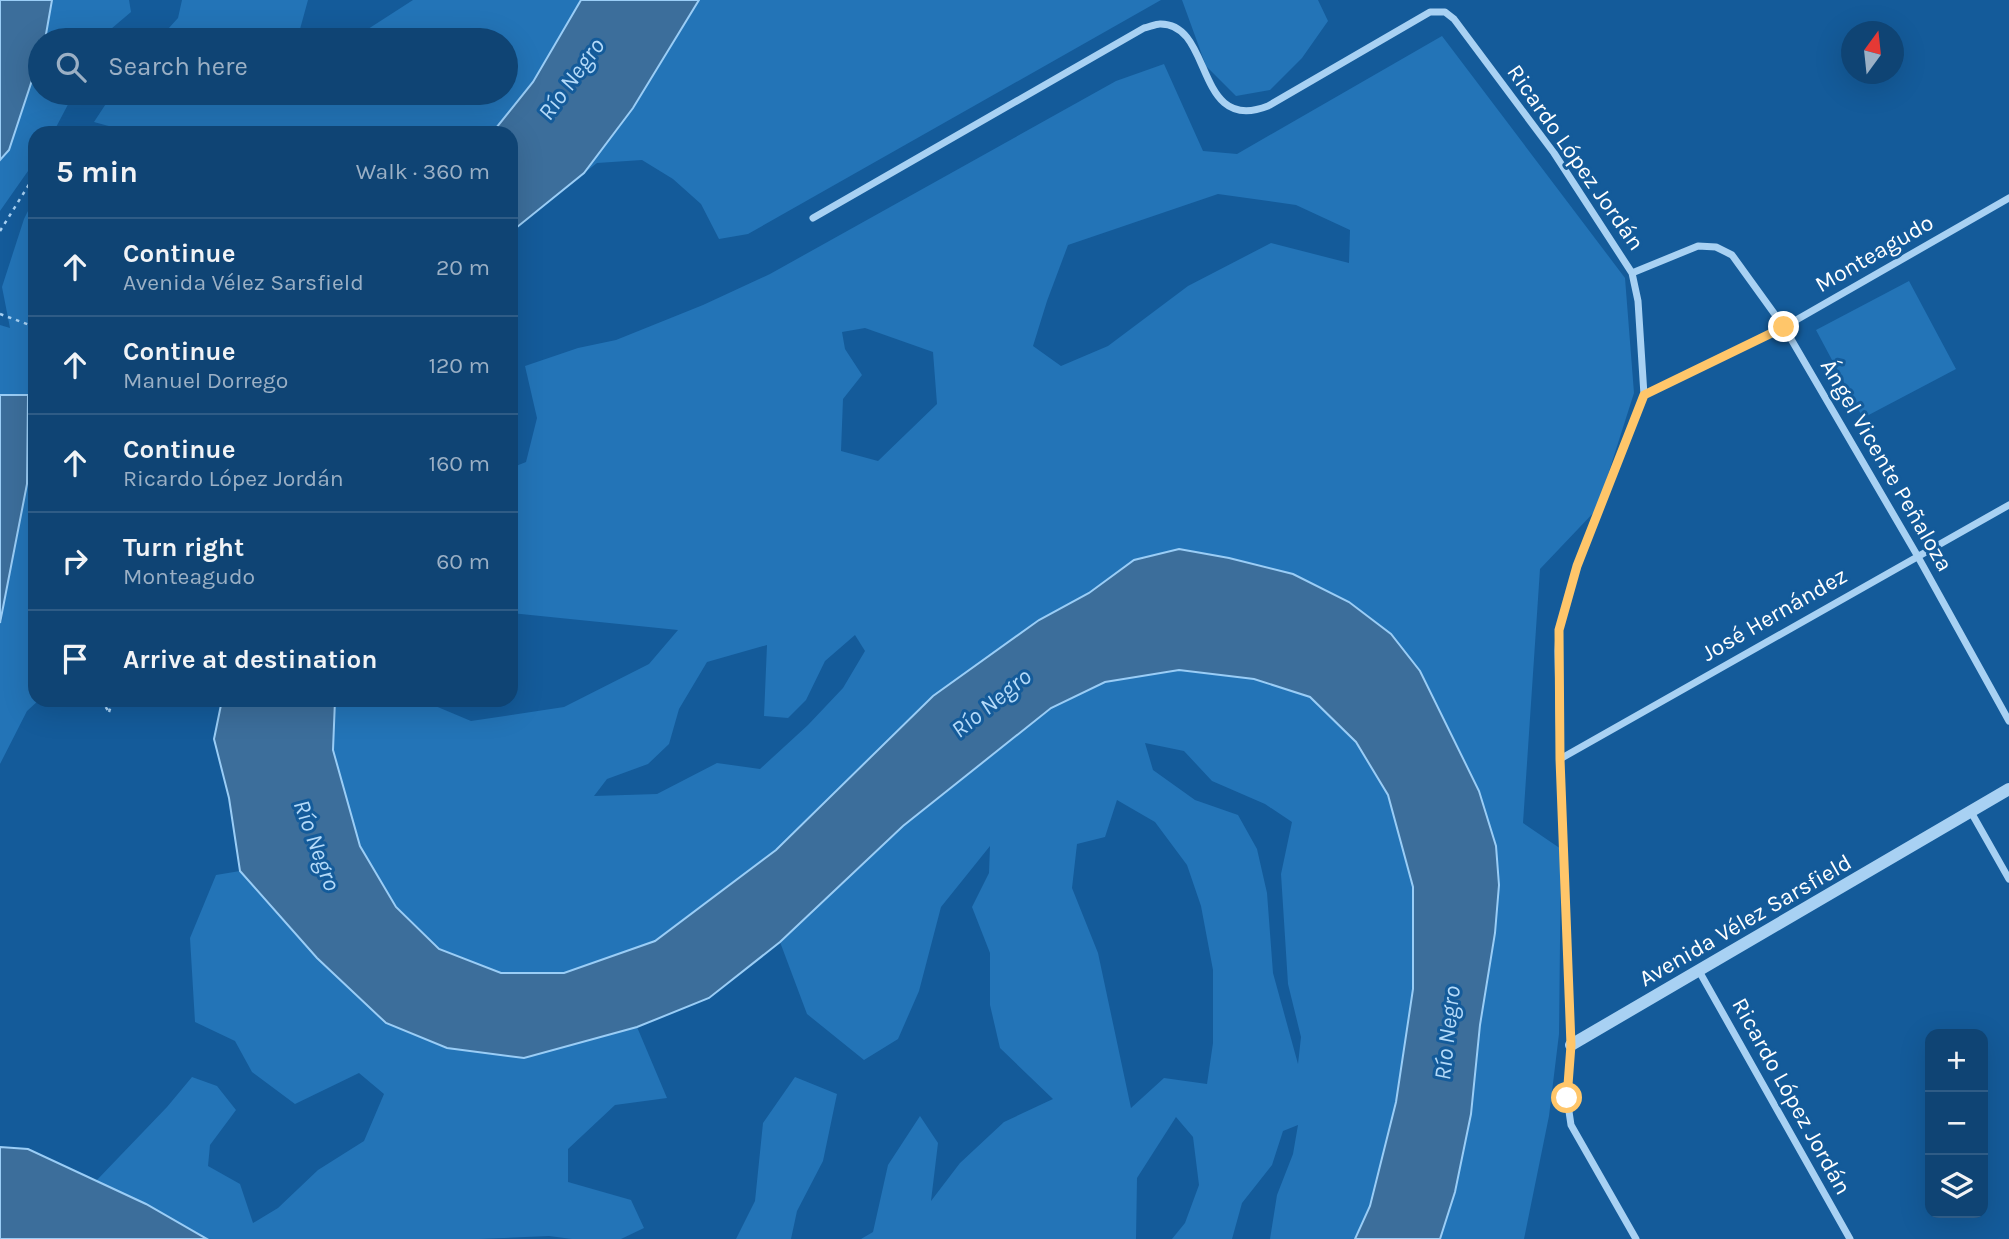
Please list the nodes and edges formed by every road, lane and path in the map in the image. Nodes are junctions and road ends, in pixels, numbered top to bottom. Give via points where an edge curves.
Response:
1 (28, 186) edge
2 (2009, 198) edge
3 (813, 218) dead end
4 (0, 230) edge
5 (1632, 273) junction
6 (0, 314) edge
7 (28, 324) edge
8 (1784, 327) junction
9 (1644, 395) junction
10 (2009, 505) edge
11 (1917, 555) junction
12 (2009, 720) edge
13 (1560, 759) junction
14 (2009, 789) edge
15 (1971, 812) junction
16 (2009, 879) edge
17 (1699, 971) junction
18 (1571, 1045) junction
19 (1636, 1239) edge
20 (1850, 1239) edge

1 - 4 path
2 - 8 street, Monteagudo
3 - 5 street, Ricardo López Jordán via 1144,28 1174,27 1190,41 1219,99 1234,110 1250,113 1430,12 1445,12 1554,153
5 - 8 street, Ángel Vicente Peñaloza via 1698,246 1716,247 1732,255
5 - 9 street, Ricardo López Jordán
6 - 7 path
8 - 9 street, Monteagudo
8 - 11 street, Ángel Vicente Peñaloza
9 - 13 street, Ricardo López Jordán via 1577,566 1559,630
10 - 11 street, José Hernández
11 - 12 street, Ángel Vicente Peñaloza
11 - 13 street, José Hernández
13 - 18 street, Ricardo López Jordán
14 - 15 street, Avenida Vélez Sarsfield
15 - 16 street
15 - 17 street, Avenida Vélez Sarsfield
17 - 18 street, Avenida Vélez Sarsfield
17 - 20 street, Ricardo López Jordán
18 - 19 street via 1567,1098 1571,1125

